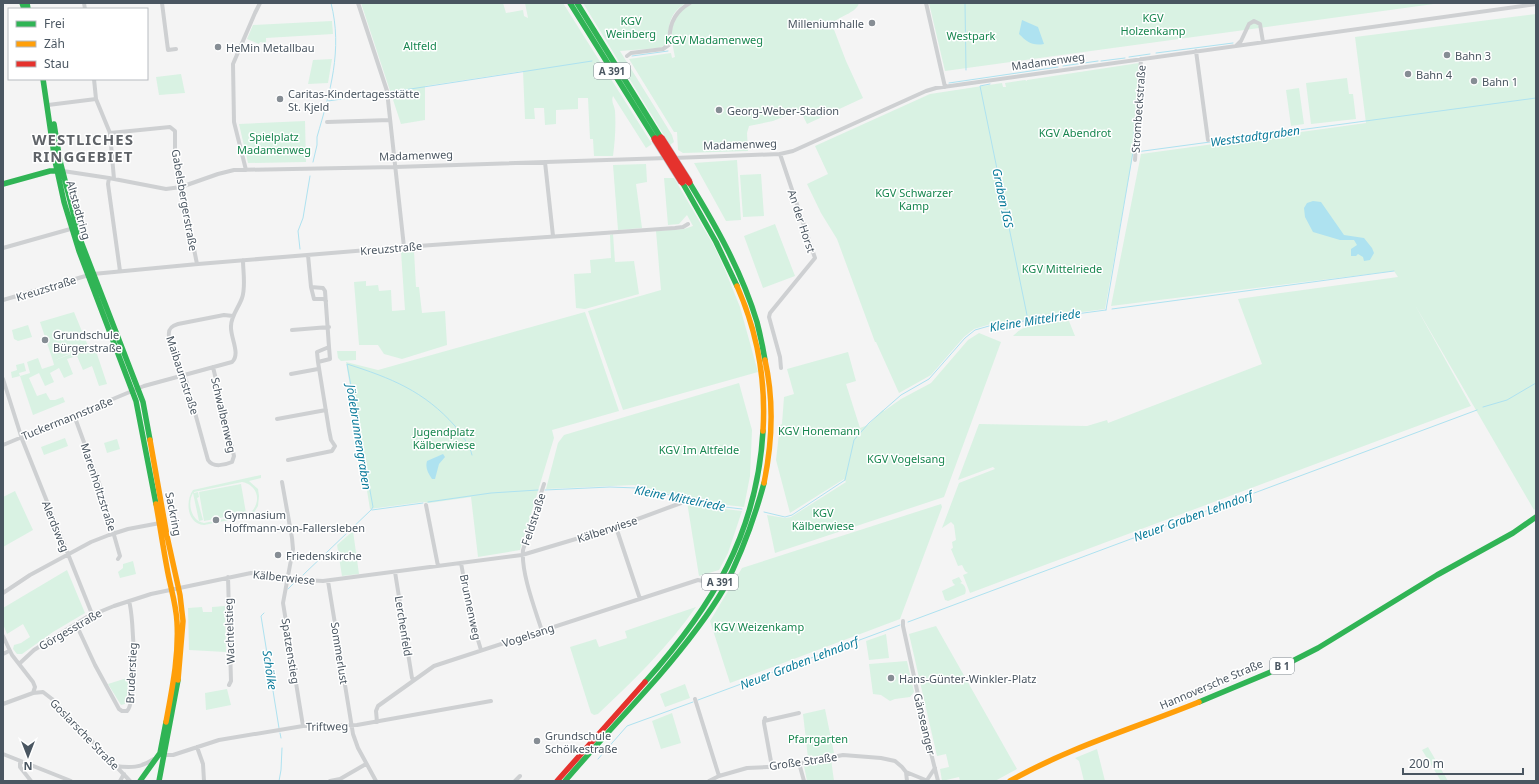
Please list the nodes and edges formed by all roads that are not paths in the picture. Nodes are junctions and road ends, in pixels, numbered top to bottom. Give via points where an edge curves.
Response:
1 (162, 3) edge
2 (260, 3) edge
3 (358, 3) edge
4 (570, 3) edge
5 (577, 3) edge
6 (690, 3) edge
7 (926, 3) edge
8 (1536, 4) edge
9 (1263, 42) junction
10 (1236, 46) junction
11 (176, 49) dead end
12 (1196, 51) junction
13 (627, 56) dead end
14 (1142, 59) junction
15 (42, 80) edge
16 (46, 80) edge
17 (94, 80) edge
18 (946, 87) junction
19 (96, 99) junction
20 (49, 105) junction
21 (390, 120) junction
22 (328, 122) dead end
23 (110, 133) junction
24 (658, 139) junction
25 (1208, 140) dead end
26 (780, 154) junction
27 (1135, 160) dead end
28 (545, 162) junction
29 (395, 167) junction
30 (246, 170) junction
31 (60, 171) junction
32 (109, 178) junction
33 (114, 179) junction
34 (3, 184) edge
35 (181, 187) junction
36 (688, 224) dead end
37 (74, 228) junction
38 (553, 236) junction
39 (404, 247) junction
40 (3, 248) edge
41 (308, 255) junction
42 (244, 260) junction
43 (197, 264) junction
44 (120, 271) junction
45 (91, 275) junction
46 (311, 287) junction
47 (3, 300) edge
48 (326, 301) junction
49 (233, 316) junction
50 (329, 327) junction
51 (292, 330) dead end
52 (329, 347) junction
53 (318, 362) junction
54 (213, 367) junction
55 (781, 368) dead end
56 (318, 369) junction
57 (292, 374) dead end
58 (184, 375) junction
59 (3, 379) edge
60 (766, 381) junction
61 (135, 390) junction
62 (326, 410) junction
63 (74, 415) junction
64 (277, 419) dead end
65 (22, 437) junction
66 (3, 445) edge
67 (288, 460) dead end
68 (232, 462) joint
69 (282, 482) dead end
70 (544, 484) dead end
71 (681, 503) dead end
72 (426, 505) dead end
73 (1536, 517) edge
74 (160, 522) junction
75 (616, 528) junction
76 (115, 534) junction
77 (67, 554) junction
78 (522, 555) junction
79 (118, 559) dead end
80 (461, 563) junction
81 (438, 566) junction
82 (395, 572) junction
83 (288, 577) junction
84 (228, 578) junction
85 (328, 581) junction
86 (703, 581) dead end
87 (175, 589) junction
88 (3, 593) edge
89 (640, 599) junction
90 (129, 601) junction
91 (92, 614) junction
92 (903, 621) dead end
93 (76, 624) junction
94 (542, 631) junction
95 (3, 636) edge
96 (481, 650) junction
97 (10, 651) junction
98 (3, 654) edge
99 (19, 664) junction
100 (414, 680) junction
101 (229, 685) dead end
102 (33, 693) junction
103 (695, 699) dead end
104 (491, 701) dead end
105 (3, 704) edge
106 (799, 713) dead end
107 (377, 722) junction
108 (351, 725) junction
109 (303, 726) junction
110 (197, 747) junction
111 (3, 754) edge
112 (162, 754) junction
113 (20, 761) junction
114 (799, 763) junction
115 (366, 764) junction
116 (115, 766) junction
117 (578, 766) junction
118 (772, 766) junction
119 (935, 768) junction
120 (906, 772) junction
121 (124, 774) junction
122 (520, 776) dead end
123 (719, 776) junction
124 (31, 781) edge
125 (71, 781) edge
126 (120, 781) edge
127 (130, 781) edge
128 (140, 781) edge
129 (159, 781) edge
130 (204, 781) edge
131 (330, 781) edge
132 (376, 781) edge
133 (515, 781) edge
134 (558, 781) edge
135 (565, 781) edge
136 (570, 781) edge
137 (709, 781) edge
138 (804, 781) edge
139 (907, 781) edge
140 (927, 781) edge
141 (938, 781) edge
142 (1010, 781) edge

1 - 11 street via 168,50
2 - 30 street via 233,64 234,122
3 - 21 street via 387,91
4 - 24 main road, A 391
5 - 24 main road, A 391
6 - 13 street via 680,10 672,21 669,32 670,44
7 - 18 street
8 - 9 street, Madamenweg
9 - 10 street, Madamenweg
9 - 10 street via 1260,24 1254,21 1249,24
10 - 12 street, Madamenweg
12 - 14 street, Madamenweg
12 - 25 street
14 - 18 street, Madamenweg
14 - 27 street, Strombeckstraße
15 - 20 main road, Altstadtring
16 - 20 main road, Altstadtring
17 - 19 street
18 - 26 street, Madamenweg via 930,90
19 - 20 street
19 - 23 street
20 - 31 main road, Altstadtring
21 - 22 street
21 - 29 street
23 - 33 street
23 - 35 street, Gabelsbergerstraße via 173,128
24 - 60 main road, A 391, bridge via 720,236 743,283 757,323
26 - 28 street, Madamenweg
26 - 55 street, An der Horst via 814,258 770,313
28 - 29 street, Madamenweg
28 - 38 street
29 - 30 street, Madamenweg
29 - 39 street
30 - 35 street, Madamenweg via 223,172
31 - 32 street, Madamenweg
31 - 34 main road, Madamenweg via 50,171
31 - 37 main road, Altstadtring
32 - 33 street, Madamenweg
32 - 44 street
33 - 35 street, Madamenweg via 162,189
35 - 43 street, Gabelsbergerstraße
36 - 38 street, Kreuzstraße via 675,228
37 - 40 street
37 - 45 main road, Altstadtring
38 - 39 street, Kreuzstraße
39 - 41 street, Kreuzstraße
41 - 42 street, Kreuzstraße
41 - 46 street
42 - 43 street, Kreuzstraße
42 - 49 street via 243,293
43 - 44 street, Kreuzstraße
44 - 45 street, Kreuzstraße
45 - 47 street, Kreuzstraße
45 - 61 main road, Sackring
46 - 48 street via 314,299
46 - 48 street via 325,289
48 - 50 street
49 - 54 street, Tuckermannstraße via 230,328 236,358 232,362
49 - 58 street, Maibaumstraße via 224,315 178,324 170,328 169,336 180,372
50 - 51 street
50 - 52 street
52 - 53 street via 317,352
52 - 53 street via 330,359
53 - 56 street
54 - 58 street, Tuckermannstraße
54 - 68 street, Schwalbenweg via 234,456
56 - 57 street
56 - 62 street
58 - 61 street, Tuckermannstraße
58 - 68 street, Maibaumstraße via 208,460 215,465
59 - 65 street, Alerdsweg
60 - 117 main road, A 391 via 770,438 764,483 755,519 736,564 718,599 684,646
60 - 134 main road, A 391 via 764,438 758,482 744,532 731,562 713,595 679,642
61 - 63 street, Tuckermannstraße
61 - 74 main road, Sackring
61 - 87 main road, Sackring via 141,396 146,415
62 - 64 street
62 - 67 street via 331,440 335,446 332,451
63 - 65 street, Tuckermannstraße
63 - 76 street, Marenholtzstraße
65 - 66 street, Tuckermannstraße
65 - 77 street, Alerdsweg
69 - 83 street, Spatzenstieg via 293,543
70 - 78 street, Feldstraße
71 - 75 street, Kälberwiese
72 - 81 street
73 - 142 main road, Hannoversche Straße / B 1 via 1301,657 1177,711 1070,751
74 - 76 street
74 - 87 main road, Sackring via 166,568
75 - 78 street, Kälberwiese
75 - 89 street
76 - 77 street
76 - 79 street, Marenholtzstraße via 120,556
77 - 88 street
77 - 91 street, Alerdsweg
78 - 80 street, Kälberwiese
78 - 94 street
80 - 81 street, Kälberwiese
80 - 96 street, Brunnenweg via 471,617
81 - 82 street, Kälberwiese
82 - 85 street, Kälberwiese
82 - 100 street, Lerchenfeld
83 - 84 street, Kälberwiese via 251,573
83 - 85 street, Kälberwiese
83 - 109 street, Spatzenstieg via 283,603
84 - 87 street, Kälberwiese
84 - 101 street, Wachtelstieg via 231,681
85 - 108 street, Sommerlust
86 - 89 street, Vogelsang via 698,580
87 - 90 street, Görgesstraße
87 - 112 main road, Sackring via 177,658
89 - 94 street, Vogelsang
90 - 91 street, Görgesstraße
90 - 93 street, Bruderstieg via 134,652 132,692 127,711 120,710 113,699
91 - 93 street, Görgesstraße
92 - 119 street, Gänseanger
93 - 99 street, Görgesstraße via 39,647
94 - 96 street, Vogelsang
95 - 97 street
96 - 100 street, Vogelsang via 434,666
97 - 98 street
97 - 99 street
99 - 102 street via 34,682
100 - 107 street, Vogelsang via 378,706
102 - 105 street
102 - 116 street, Goslarsche Straße via 43,692 52,699
103 - 123 street
104 - 107 street, Triftweg
106 - 118 street via 765,720
107 - 108 street, Triftweg
108 - 109 street, Triftweg
108 - 115 street, Sommerlust via 355,742
109 - 110 street, Triftweg via 219,740
110 - 112 street, Triftweg via 173,755
110 - 130 street via 203,764
111 - 113 street
112 - 116 street via 132,768
112 - 128 main road
112 - 129 main road, Sackring via 163,765
113 - 124 street via 20,766
113 - 125 street
114 - 118 street, Große Straße
114 - 120 street, Große Straße via 836,755 881,758 895,761
114 - 138 street
115 - 131 street via 340,779
115 - 132 street, Sommerlust
116 - 121 street, Goslarsche Straße
117 - 135 main road, A 391
117 - 136 main road
118 - 123 street, Große Straße via 746,768
119 - 140 street, Große Straße
119 - 141 street, Gänseanger
120 - 139 street
120 - 140 street, Große Straße
121 - 126 street
121 - 127 street, Goslarsche Straße
122 - 133 street
123 - 137 street, Große Straße

